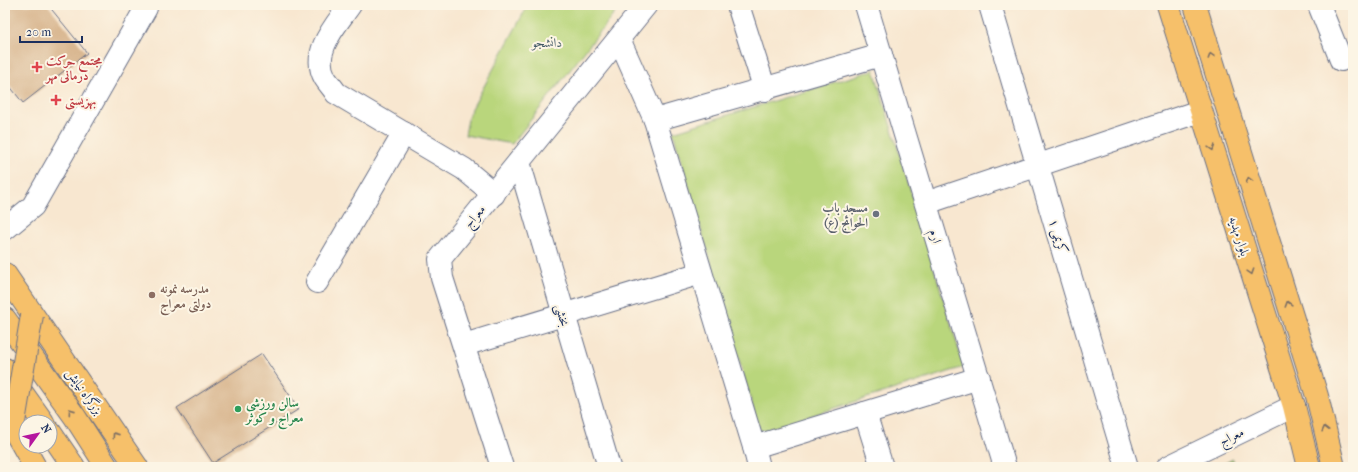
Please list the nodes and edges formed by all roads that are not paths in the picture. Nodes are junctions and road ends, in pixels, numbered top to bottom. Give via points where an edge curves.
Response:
1 (142, 5) edge
2 (350, 5) edge
3 (646, 5) edge
4 (738, 5) edge
5 (866, 5) edge
6 (990, 5) edge
7 (1168, 5) edge
8 (1195, 5) edge
9 (1319, 5) edge
10 (620, 39) junction
11 (881, 55) junction
12 (1341, 60) dead end
13 (765, 90) junction
14 (1224, 102) junction
15 (1200, 111) junction
16 (655, 120) junction
17 (404, 133) junction
18 (519, 162) junction
19 (1038, 165) junction
20 (494, 194) junction
21 (926, 203) junction
22 (5, 230) edge
23 (701, 273) junction
24 (5, 274) edge
25 (317, 282) dead end
26 (32, 315) junction
27 (563, 316) junction
28 (5, 319) edge
29 (464, 345) junction
30 (5, 370) edge
31 (979, 378) junction
32 (1317, 396) junction
33 (1294, 406) junction
34 (864, 413) junction
35 (37, 414) edge
36 (58, 444) edge
37 (757, 457) edge
38 (35, 467) edge
39 (74, 467) edge
40 (107, 467) edge
41 (137, 467) edge
42 (502, 467) edge
43 (609, 467) edge
44 (882, 467) edge
45 (1005, 467) edge
46 (1127, 467) edge
47 (1168, 467) edge
48 (1309, 467) edge
49 (1334, 467) edge

1 - 22 street via 146,8 33,206
2 - 17 street via 322,48 321,68 324,77 336,93
3 - 10 street, معراج
4 - 13 street
5 - 11 street, ارم
6 - 19 street, کریمی ۱
7 - 15 main road, بلوار مهدیه
14 -> 8 main road, بلوار مهدیه
9 - 12 street
10 - 16 street
10 - 18 street, معراج
11 - 13 street
11 - 21 street, ارم
13 - 16 street
14 - 15 main road
32 -> 14 main road, بلوار مهدیه
15 - 19 street
15 -> 33 main road, بلوار مهدیه
16 - 23 street
17 - 20 street via 464,169
17 - 25 street
18 - 20 street, معراج
18 - 27 street, بخشی
19 - 21 street
19 - 46 street, کریمی ۱
20 - 29 street, معراج via 440,259 442,278
21 - 31 street, ارم
23 - 27 street
23 - 37 street
24 - 26 main road, بزرگراه نیایش
26 - 38 main road, bridge via 13,428
41 -> 26 main road, بزرگراه نیایش
27 - 29 street
27 - 43 street, بخشی
40 -> 28 main road, بزرگراه نیایش via 75,417
29 - 42 street, معراج
30 - 35 main road
31 - 34 street
31 - 45 street, ارم
32 - 33 main road
49 -> 32 main road, بلوار مهدیه
33 - 47 street, معراج
33 - 48 main road, بلوار مهدیه
34 - 37 street
34 - 44 street
36 - 39 main road

